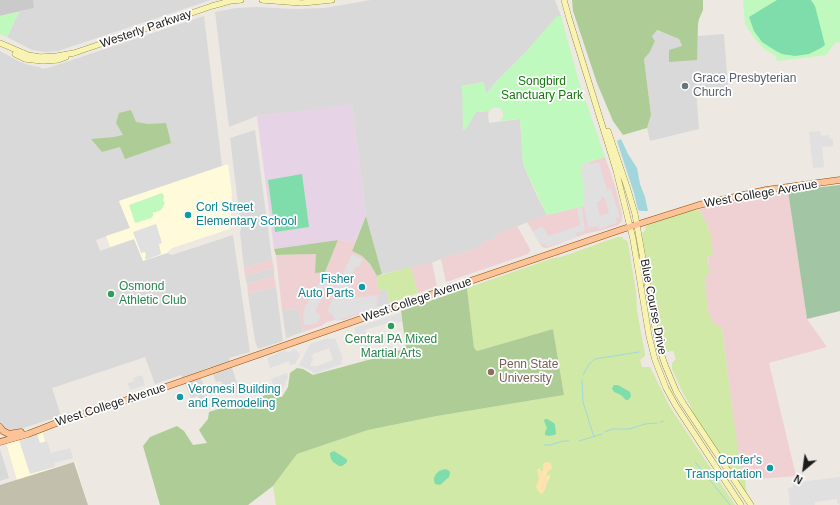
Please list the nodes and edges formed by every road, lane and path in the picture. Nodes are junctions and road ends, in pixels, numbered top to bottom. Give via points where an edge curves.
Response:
1 (241, 0) edge
2 (262, 0) edge
3 (332, 0) edge
4 (564, 0) edge
5 (0, 44) edge
6 (840, 180) edge
7 (633, 226) junction
8 (0, 427) edge
9 (37, 430) junction
10 (0, 442) edge
11 (742, 505) edge
12 (751, 505) edge

1 - 5 main road, Westerly Parkway via 212,6 74,53 53,57 34,57
2 - 3 main road via 306,3
4 - 7 main road, Blue Course Drive
6 - 7 main road, West College Avenue via 741,195 701,204
7 - 9 main road, West College Avenue
7 - 11 main road, Blue Course Drive via 649,336 660,374 676,406
7 - 12 main road, Blue Course Drive via 658,344 665,365 683,403
8 - 9 main road via 9,434
9 - 10 main road, West College Avenue

